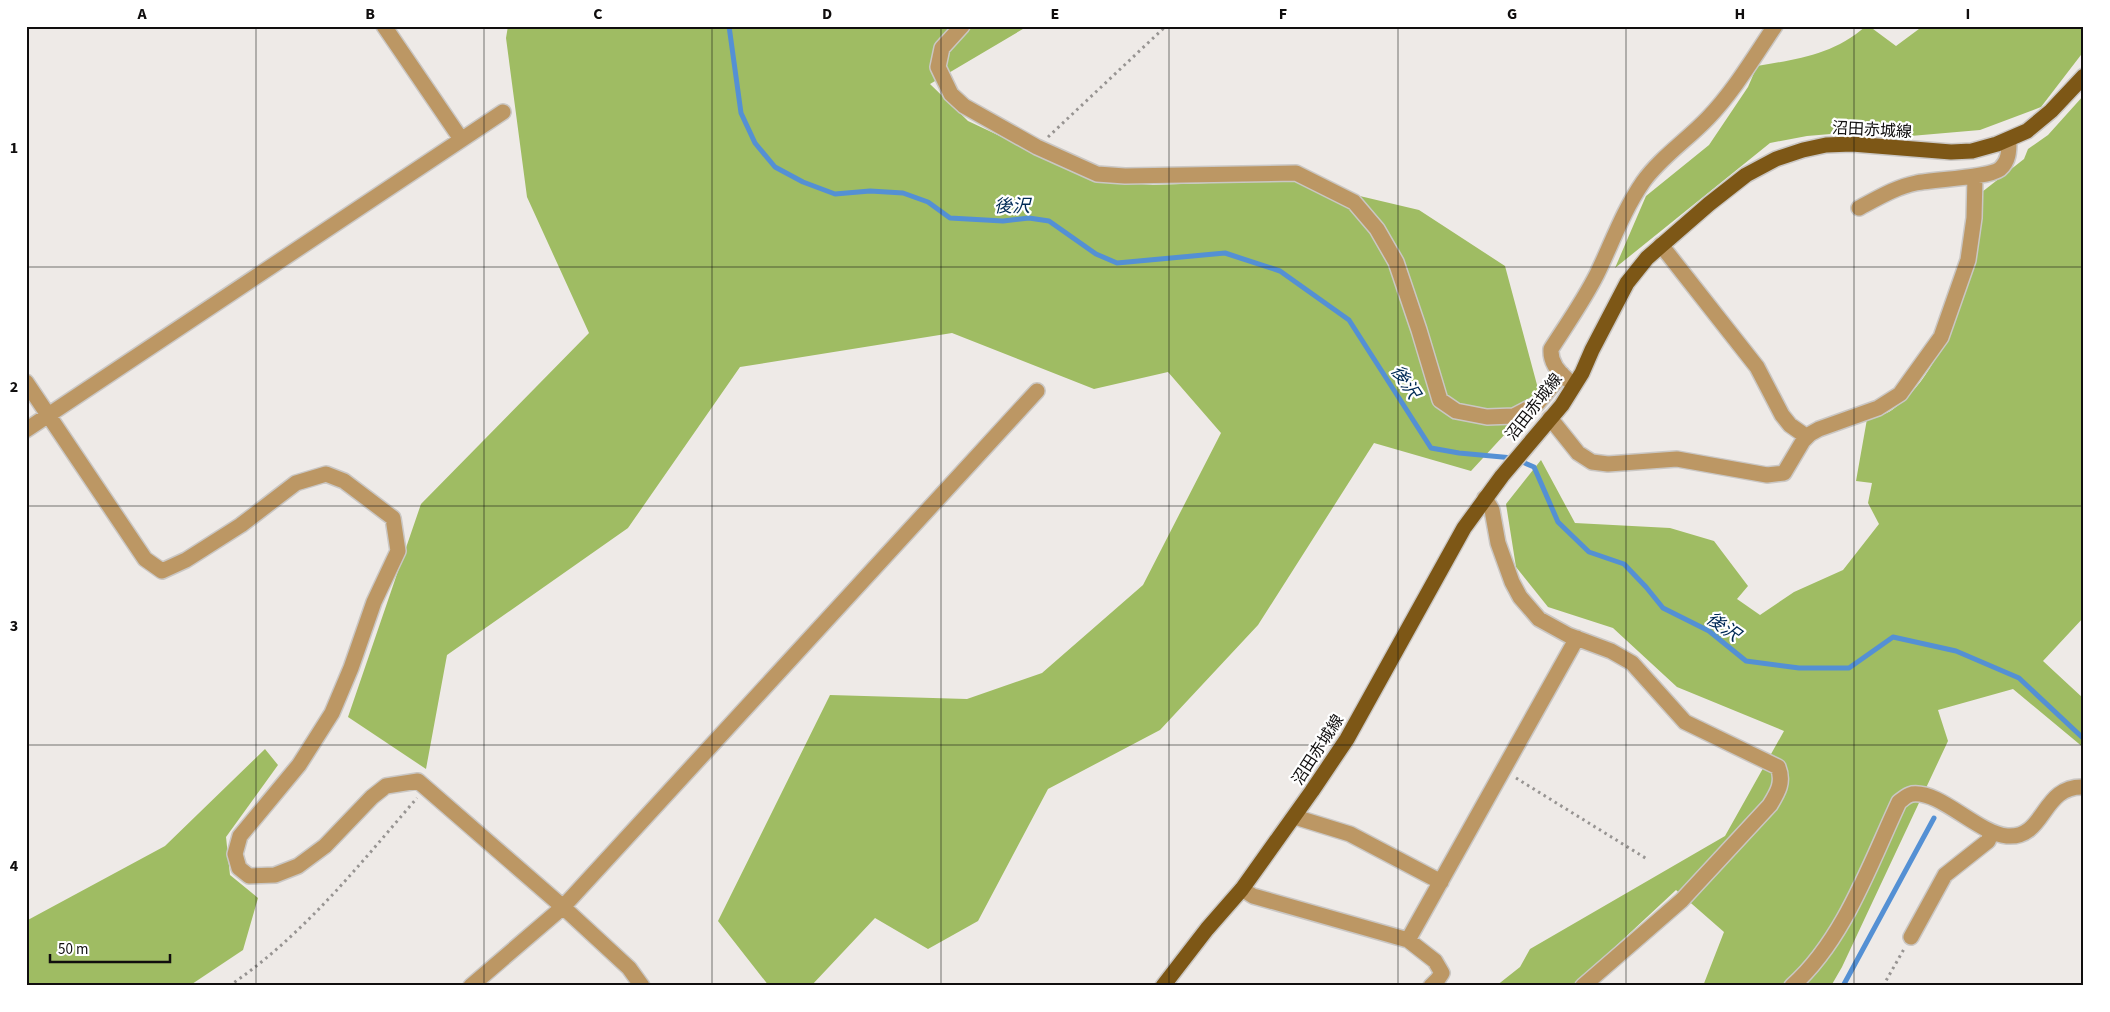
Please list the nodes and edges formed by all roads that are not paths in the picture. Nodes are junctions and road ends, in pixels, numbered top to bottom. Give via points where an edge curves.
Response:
1 (384, 26) edge
2 (962, 26) edge
3 (1775, 26) edge
4 (2084, 76) edge
5 (503, 112) dead end
6 (461, 139) junction
7 (2009, 140) junction
8 (1975, 177) junction
9 (1860, 208) dead end
10 (1661, 246) junction
11 (1562, 374) junction
12 (26, 382) edge
13 (1575, 385) junction
14 (1037, 391) dead end
15 (50, 414) junction
16 (1550, 418) junction
17 (26, 430) edge
18 (1807, 437) junction
19 (1485, 498) junction
20 (1577, 638) junction
21 (2084, 787) edge
22 (1295, 817) junction
23 (1992, 832) junction
24 (1441, 882) junction
25 (1242, 889) junction
26 (563, 907) junction
27 (1911, 937) road end
28 (1408, 940) junction
29 (471, 986) edge
30 (642, 986) edge
31 (1163, 986) edge
32 (1430, 986) edge
33 (1583, 986) edge
34 (1792, 986) edge

1 - 6 street
2 - 11 street via 942,48 938,67 951,94 964,106 1037,147 1097,174 1296,173 1354,202 1377,229 1396,262 1440,400 1456,411 1487,417 1514,416 1537,404
3 - 11 street via 1709,117 1643,181 1624,212 1596,275 1551,349 1550,356
4 - 7 main road, 沼田赤城線 via 2051,111 2027,131
5 - 6 street
6 - 15 street
7 - 8 street via 2009,155 1999,170
7 - 10 main road, 沼田赤城線 via 1972,151 1852,144 1803,150 1776,159 1746,175
8 - 9 street via 1915,183
8 - 18 street via 1968,260 1941,337 1906,388 1892,400 1819,429
10 - 13 main road, 沼田赤城線 via 1628,283
10 - 18 street via 1757,367 1782,415
11 - 13 street
12 - 15 street
13 - 16 main road, 沼田赤城線
14 - 26 street
15 - 17 street
15 - 26 street via 145,559 162,571 186,560 241,525 296,483 326,474 344,480 393,518 398,551 374,602 352,668 332,713 298,765 240,836 235,854 239,868 250,876 274,875 298,866 325,846 386,786 418,781
16 - 18 street via 1585,459 1608,464 1677,459 1776,475 1784,473
16 - 19 main road, 沼田赤城線
19 - 20 street via 1492,510 1505,564 1520,597 1540,619
19 - 22 main road, 沼田赤城線 via 1464,528 1347,738
20 - 24 street
20 - 33 street via 1632,663 1685,722 1778,767 1781,775 1780,789 1770,805 1689,893
21 - 23 street via 2075,786 2059,793 2026,832 2007,836
22 - 24 street via 1350,834
22 - 25 main road, 沼田赤城線
23 - 27 street via 1988,841 1945,875
23 - 34 street via 1928,796 1913,794 1906,797 1900,802 1846,914 1821,956
24 - 28 street
25 - 28 street via 1253,896
25 - 31 main road, 沼田赤城線
26 - 29 street
26 - 30 street via 629,968
28 - 32 street via 1435,961 1442,972

